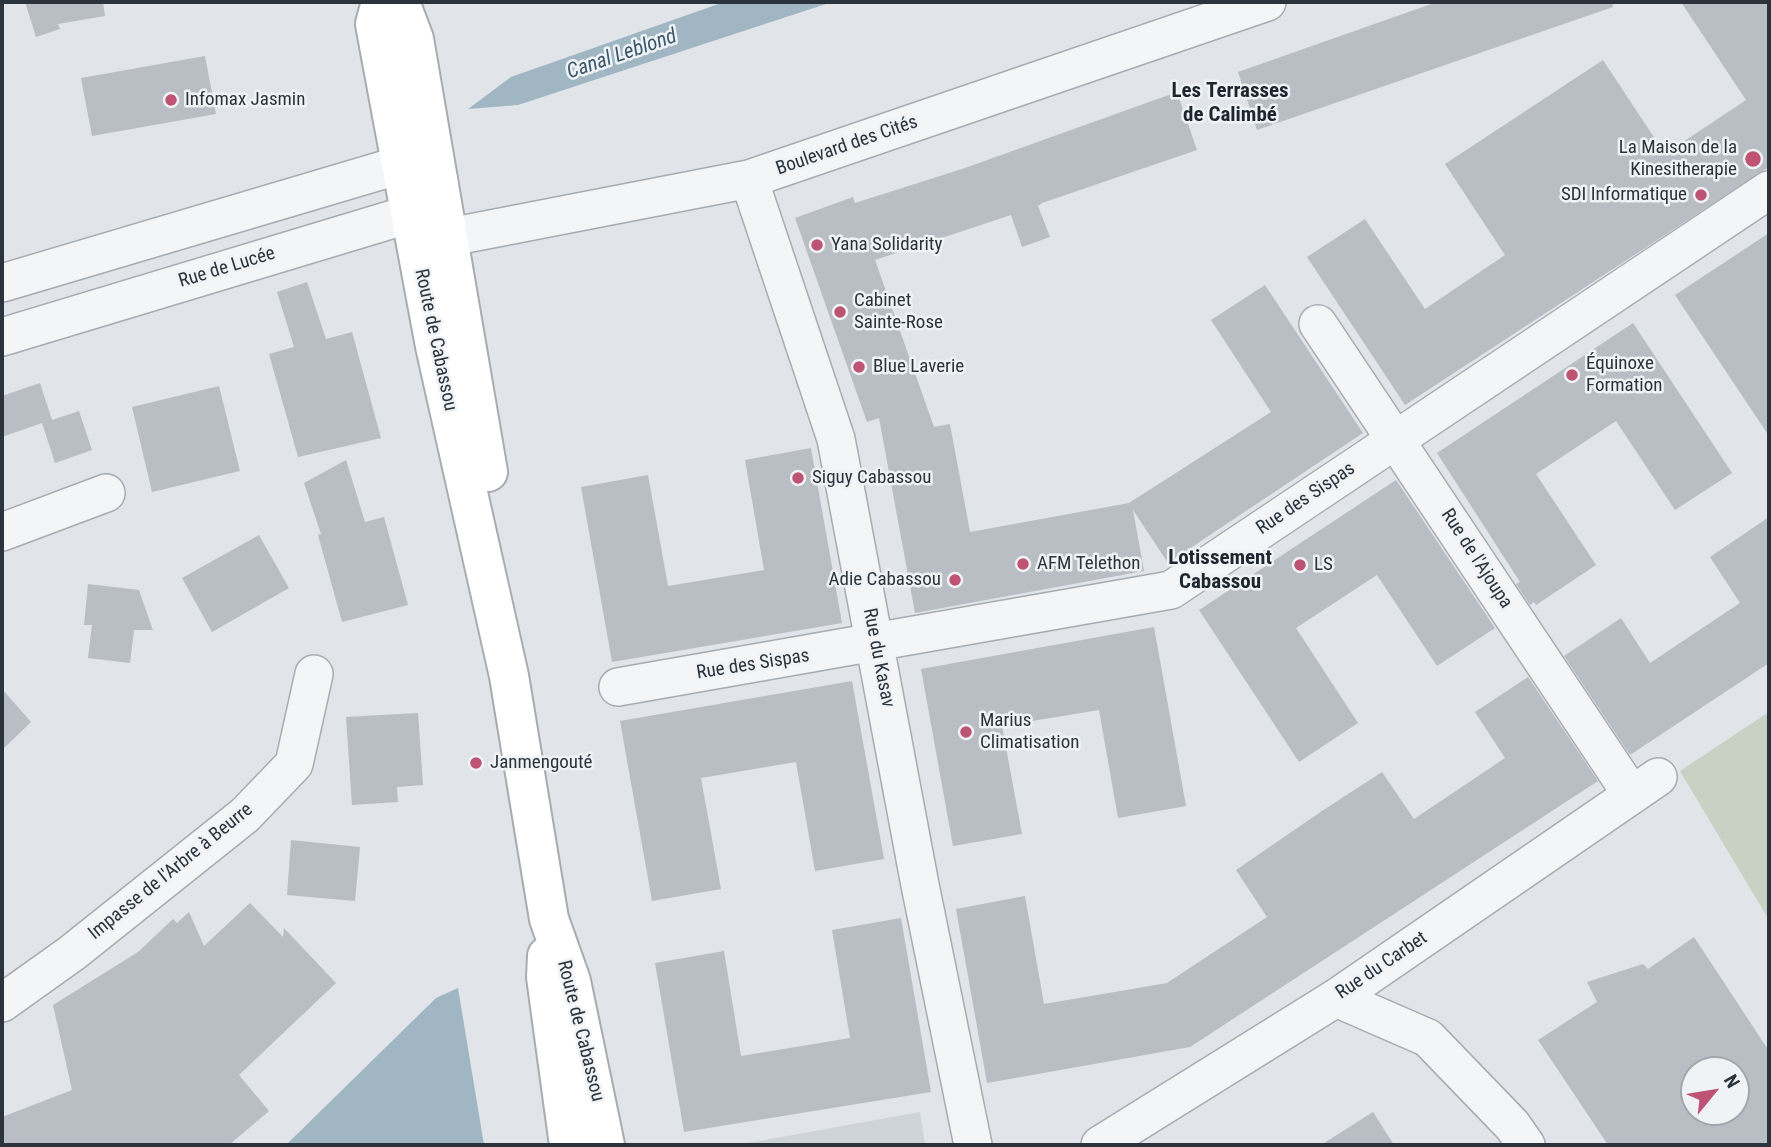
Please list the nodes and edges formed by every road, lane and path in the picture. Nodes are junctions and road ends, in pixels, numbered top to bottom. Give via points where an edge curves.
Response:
1 (381, 2) edge
2 (400, 2) edge
3 (1267, 2) edge
4 (400, 165) junction
5 (749, 179) junction
6 (439, 181) junction
7 (1769, 190) edge
8 (425, 232) junction
9 (2, 283) edge
10 (1318, 324) dead end
11 (2, 337) edge
12 (1396, 438) junction
13 (106, 494) dead end
14 (2, 532) edge
15 (876, 644) junction
16 (314, 674) dead end
17 (618, 687) dead end
18 (1645, 786) joint
19 (549, 919) junction
20 (1336, 998) junction
21 (2, 1003) edge
22 (569, 1145) edge
23 (605, 1145) edge
24 (973, 1145) edge
25 (1100, 1145) edge
26 (1526, 1145) edge

1 - 4 main road, Route de Cabassou via 375,24
2 - 6 main road, Route de Cabassou via 414,39
3 - 5 street, Boulevard des Cités
4 - 6 street
4 - 8 main road, Route de Cabassou
4 - 9 street
5 - 8 street, Boulevard des Cités
5 - 15 street, Rue du Kasav via 836,439
6 - 8 main road, Route de Cabassou
7 - 12 street, Rue des Sispas
8 - 11 street, Rue de Lucée
8 - 19 main road, Route de Cabassou via 509,676
10 - 12 street, Rue de l'Ajoupa
12 - 15 street, Rue des Sispas via 1171,590
12 - 18 street, Rue de l'Ajoupa
13 - 14 street
15 - 17 street, Rue des Sispas
15 - 24 street, Rue du Kasav
16 - 21 street, Impasse de l'Arbre à Beurre via 294,764 245,815
18 - 20 street, Rue du Carbet
19 - 22 main road, Route de Cabassou via 546,977
19 - 23 main road, Route de Cabassou via 571,981
20 - 25 street, Rue du Carbet
20 - 26 street via 1429,1038

